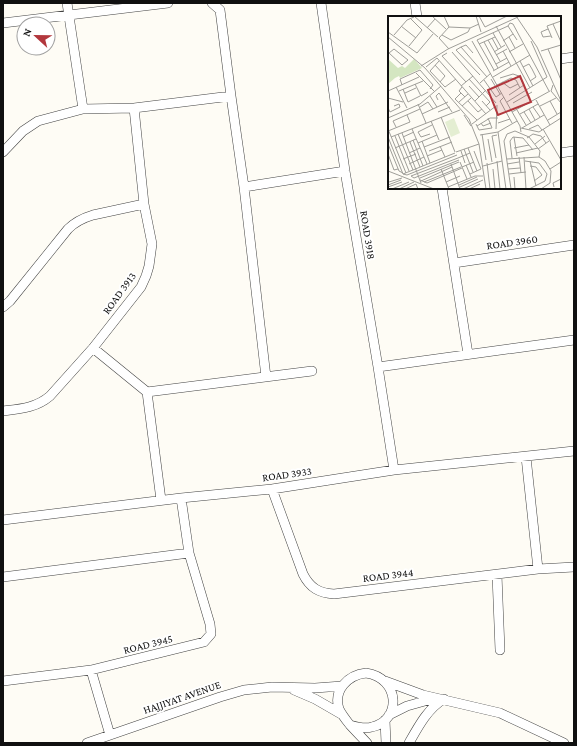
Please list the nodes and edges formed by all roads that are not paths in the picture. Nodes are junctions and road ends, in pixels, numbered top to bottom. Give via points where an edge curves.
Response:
1 (67, 3) edge
2 (168, 3) edge
3 (212, 3) edge
4 (321, 3) edge
5 (415, 3) edge
6 (69, 16) junction
7 (417, 16) edge
8 (3, 23) edge
9 (574, 57) edge
10 (561, 59) edge
11 (230, 96) junction
12 (134, 108) junction
13 (83, 109) junction
14 (574, 151) edge
15 (3, 152) edge
16 (561, 154) edge
17 (345, 171) junction
18 (244, 187) junction
19 (442, 189) edge
20 (144, 204) junction
21 (574, 245) edge
22 (454, 263) junction
23 (3, 307) edge
24 (574, 340) edge
25 (93, 348) junction
26 (468, 354) junction
27 (378, 367) junction
28 (312, 371) dead end
29 (266, 377) junction
30 (147, 392) junction
31 (3, 411) edge
32 (574, 451) edge
33 (526, 457) junction
34 (394, 470) junction
35 (272, 489) junction
36 (181, 498) junction
37 (161, 500) junction
38 (3, 520) edge
39 (189, 553) junction
40 (574, 567) edge
41 (538, 569) junction
42 (497, 575) junction
43 (3, 577) edge
44 (500, 650) dead end
45 (91, 670) junction
46 (3, 681) edge
47 (385, 681) junction
48 (342, 686) junction
49 (287, 688) junction
50 (440, 699) junction
51 (341, 714) junction
52 (387, 717) junction
53 (350, 725) junction
54 (110, 735) junction
55 (86, 743) edge
56 (367, 743) edge
57 (386, 743) edge
58 (409, 743) edge
59 (564, 743) edge

1 - 6 street
2 - 6 street
3 - 11 street via 220,10
4 - 17 street, ROAD 3918
5 - 7 street
6 - 8 street
6 - 13 street
9 - 10 street
11 - 12 street
11 - 18 street
12 - 13 street
12 - 20 street, ROAD 3913
13 - 15 street via 38,121 23,131
14 - 16 street
17 - 18 street
17 - 27 street, ROAD 3918
18 - 29 street
19 - 22 street
20 - 23 street via 93,215 73,224
20 - 25 street, ROAD 3913 via 152,244 152,255 146,276 141,287
21 - 22 street, ROAD 3960
22 - 26 street
24 - 26 street
25 - 30 street
25 - 31 street, ROAD 3913 via 45,401 32,407
26 - 27 street
27 - 34 street, ROAD 3918
28 - 29 street
29 - 30 street
30 - 37 street
32 - 33 street, ROAD 3933
33 - 34 street, ROAD 3933
33 - 41 street
34 - 35 street, ROAD 3933
35 - 36 street, ROAD 3933
35 - 42 street, ROAD 3944 via 303,574 315,590 334,594
36 - 37 street, ROAD 3933
36 - 39 street, ROAD 3945
37 - 38 street, ROAD 3933
39 - 43 street
39 - 45 street, ROAD 3945 via 211,634 204,642
40 - 41 street, ROAD 3944
41 - 42 street, ROAD 3944
42 - 44 street
45 - 46 street, ROAD 3945
45 - 54 street
47 - 48 street via 373,674 359,674 352,676
47 - 50 street
47 - 52 street via 392,694 392,708
48 - 49 street, HAJJIYAT AVENUE
48 - 51 street via 338,700
49 - 51 street, HAJJIYAT AVENUE via 315,699
49 - 54 street, HAJJIYAT AVENUE via 257,688 232,693
50 - 52 street via 407,706
50 - 58 street
50 - 59 street via 500,713
51 - 53 street
52 - 53 street via 372,727
52 - 57 street
53 - 56 street
54 - 55 street, HAJJIYAT AVENUE

